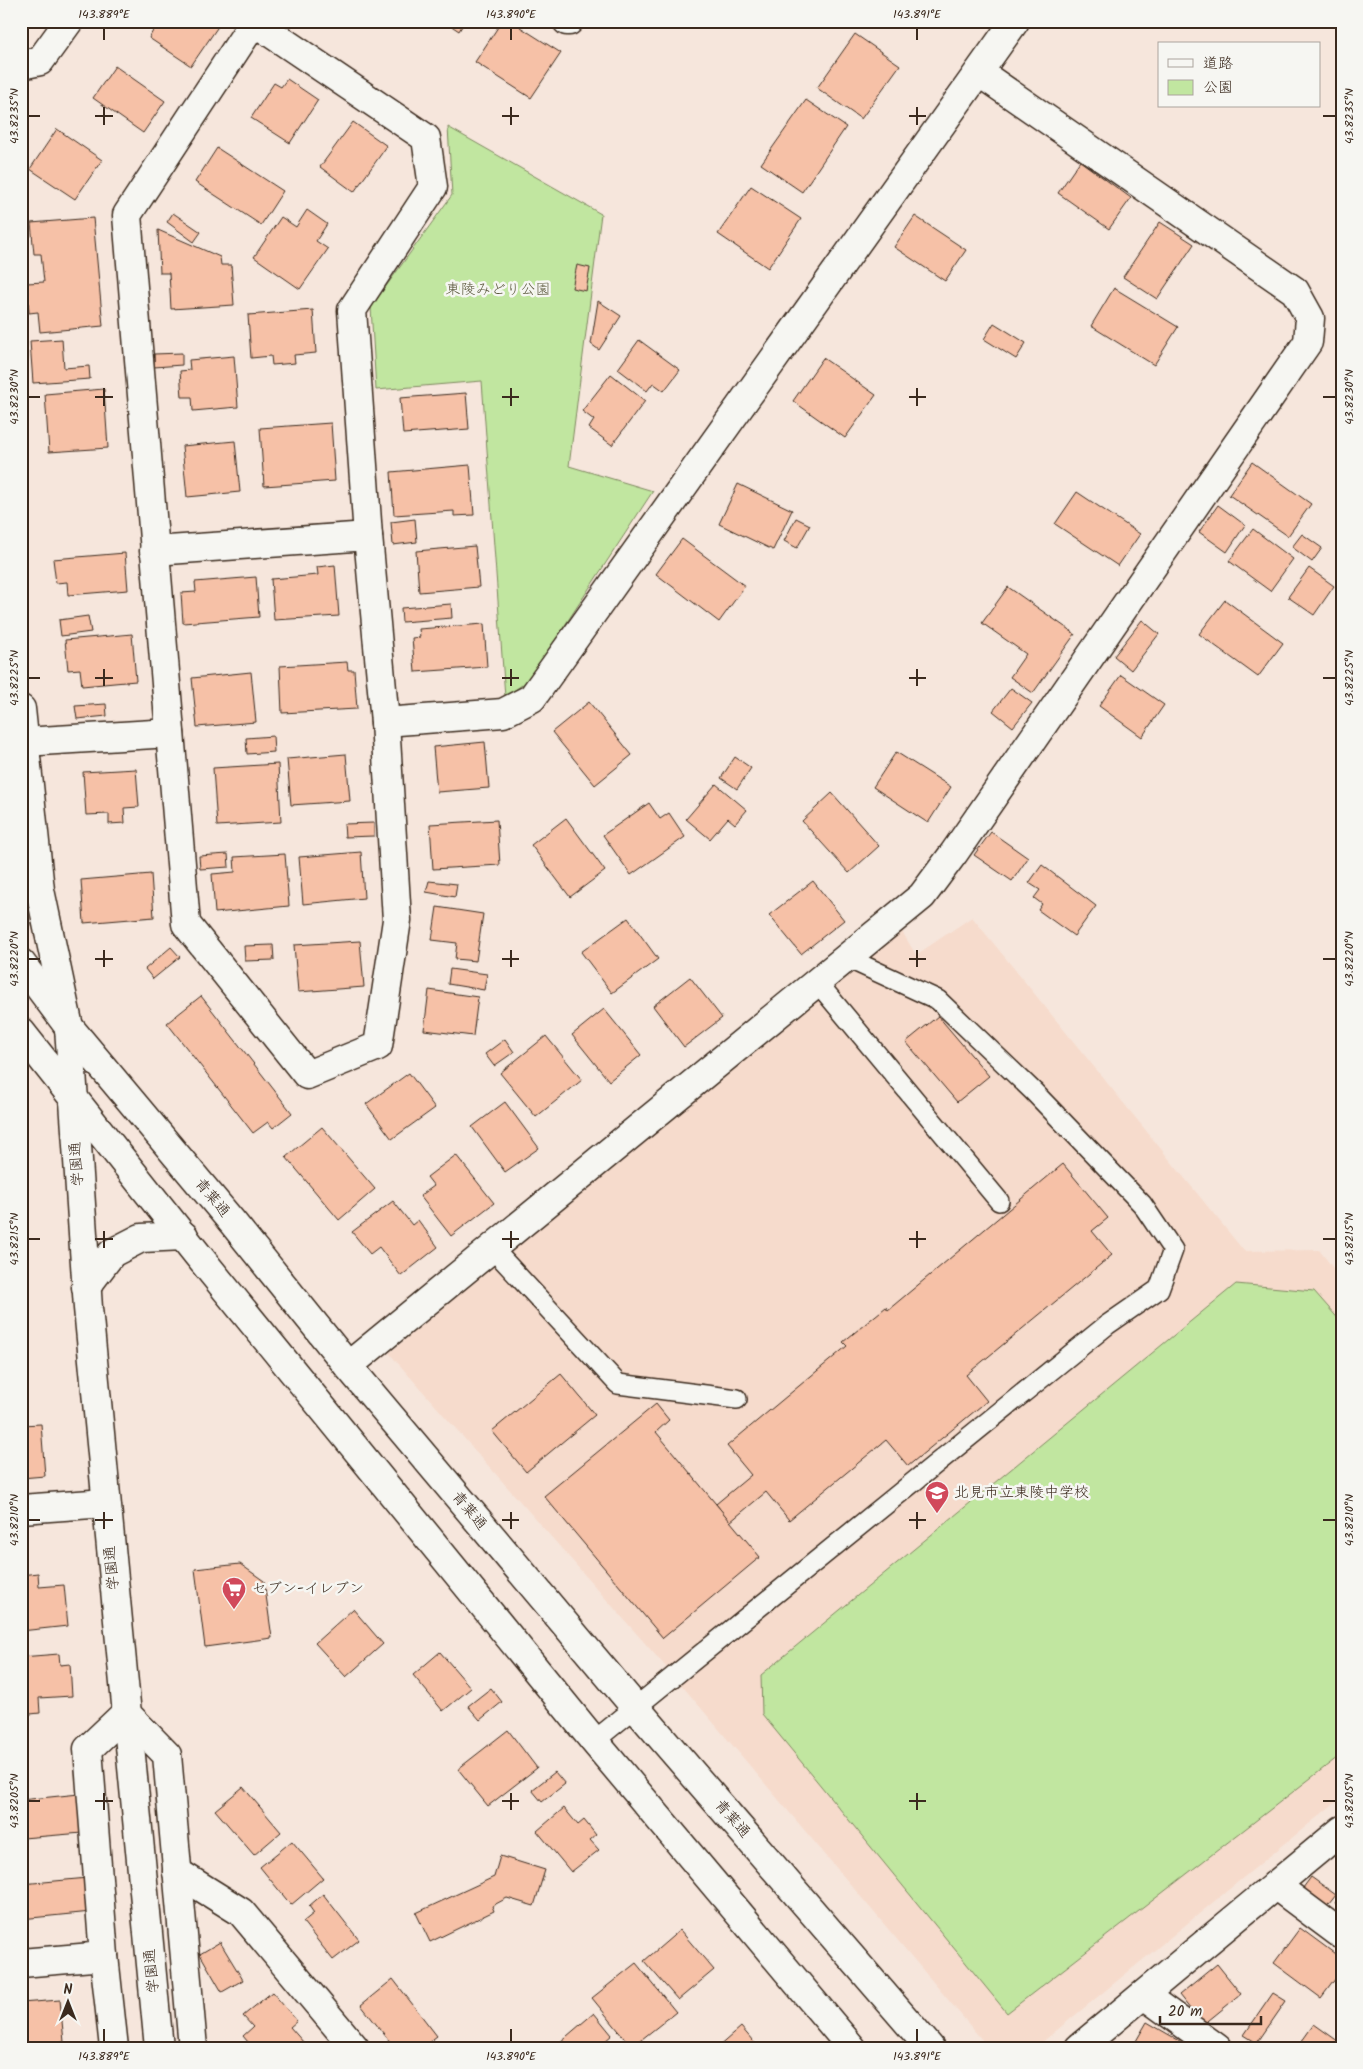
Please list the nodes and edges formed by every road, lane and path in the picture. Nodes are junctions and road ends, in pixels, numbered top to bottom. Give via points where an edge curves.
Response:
1 (69, 21) edge
2 (1015, 21) edge
3 (254, 22) edge
4 (21, 65) edge
5 (980, 73) junction
6 (368, 536) junction
7 (154, 551) junction
8 (21, 709) edge
9 (385, 722) junction
10 (170, 733) junction
11 (24, 742) junction
12 (844, 959) junction
13 (21, 963) edge
14 (817, 982) junction
15 (68, 1027) junction
16 (21, 1032) edge
17 (72, 1094) junction
18 (999, 1201) dead end
19 (184, 1236) junction
20 (492, 1248) junction
21 (86, 1287) junction
22 (348, 1366) junction
23 (737, 1399) dead end
24 (106, 1503) junction
25 (21, 1509) edge
26 (635, 1707) junction
27 (126, 1713) junction
28 (594, 1741) junction
29 (1342, 1830) edge
30 (177, 1872) junction
31 (1275, 1885) junction
32 (1342, 1935) edge
33 (104, 1956) junction
34 (21, 1963) edge
35 (1144, 1995) junction
36 (114, 2048) edge
37 (159, 2048) edge
38 (193, 2048) edge
39 (354, 2048) edge
40 (852, 2048) edge
41 (930, 2048) edge
42 (1079, 2048) edge
43 (1217, 2048) edge

1 - 4 street via 40,61
2 - 5 street
3 - 6 street via 426,138 433,187 352,310
3 - 7 street via 127,215
5 - 9 street via 532,698 502,713
5 - 12 street via 1295,291 1310,318 1308,342 922,896
6 - 7 street
6 - 9 street
7 - 10 street
8 - 11 street, 学園通
9 - 10 street via 397,920 378,1046 307,1076 186,924
10 - 11 street
11 - 15 street, 学園通 via 40,890
12 - 14 street
12 - 26 lane via 938,1000 1033,1091 1142,1204 1173,1250 1160,1289 1107,1325
13 - 15 street, 青葉通
14 - 18 lane
14 - 20 street
15 - 17 street, 学園通
15 - 22 street, 青葉通
16 - 17 street
17 - 19 street
17 - 21 street, 学園通
19 - 21 street via 141,1238 112,1253
19 - 28 street
20 - 22 street
20 - 23 lane via 618,1384
21 - 24 street, 学園通
22 - 26 street, 青葉通
24 - 25 street
24 - 27 street, 学園通
26 - 28 lane
26 - 41 street, 青葉通
27 - 30 street via 167,1755
27 - 33 street via 88,1749
27 - 37 street, 学園通
28 - 40 street
29 - 31 street
30 - 38 street
30 - 39 street via 241,1912
31 - 32 street
31 - 35 street
33 - 34 street
33 - 36 street
35 - 42 street
35 - 43 street

